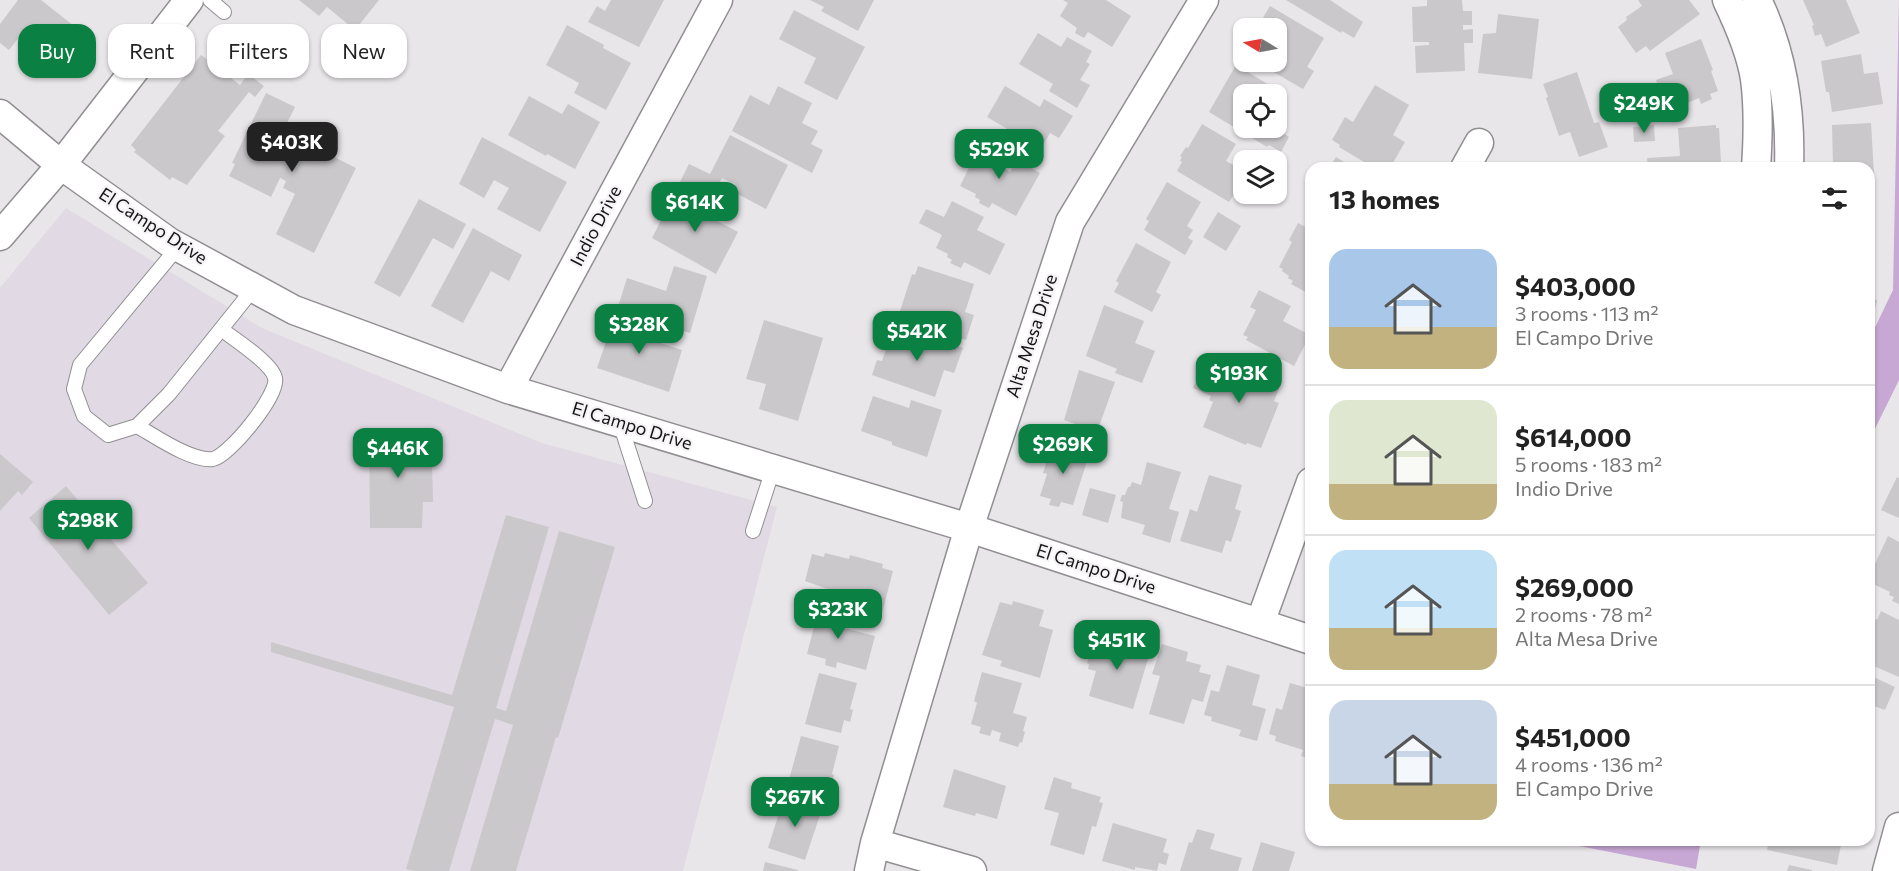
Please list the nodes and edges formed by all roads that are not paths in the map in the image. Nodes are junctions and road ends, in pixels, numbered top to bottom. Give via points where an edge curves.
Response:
1 (189, 0) edge
2 (210, 0) edge
3 (718, 0) edge
4 (1204, 0) edge
5 (1727, 0) edge
6 (1757, 0) edge
7 (224, 12) dead end
8 (0, 114) edge
9 (1479, 143) dead end
10 (1468, 162) edge
11 (1756, 162) edge
12 (1789, 162) edge
13 (61, 165) junction
14 (0, 236) edge
15 (178, 247) junction
16 (254, 288) junction
17 (221, 329) junction
18 (508, 389) junction
19 (621, 423) junction
20 (138, 426) junction
21 (773, 469) junction
22 (1305, 499) edge
23 (645, 501) dead end
24 (969, 528) junction
25 (753, 531) dead end
26 (1260, 623) junction
27 (1305, 638) edge
28 (1899, 827) edge
29 (875, 843) junction
30 (868, 871) edge
31 (972, 871) edge
32 (1887, 871) edge

1 - 13 street
2 - 7 lane
3 - 18 street, Indio Drive
4 - 24 street, Alta Mesa Drive via 1070,222
5 - 11 street via 1742,31 1755,78
6 - 12 street via 1777,50 1786,92
8 - 13 street, El Campo Drive
9 - 10 street
13 - 14 street
13 - 15 street, El Campo Drive
15 - 16 street, El Campo Drive
15 - 20 lane via 80,365 74,389 84,416 108,435
16 - 17 lane
16 - 18 street, El Campo Drive via 294,310
17 - 20 lane
17 - 20 lane via 269,367 276,387 225,453 213,459 201,458
18 - 19 street, El Campo Drive
19 - 21 street, El Campo Drive
19 - 23 lane
21 - 24 street, El Campo Drive
21 - 25 lane
22 - 26 street
24 - 26 street, El Campo Drive
24 - 29 street, Alta Mesa Drive
26 - 27 street, El Campo Drive
28 - 32 street
29 - 30 street, Alta Mesa Drive
29 - 31 street

